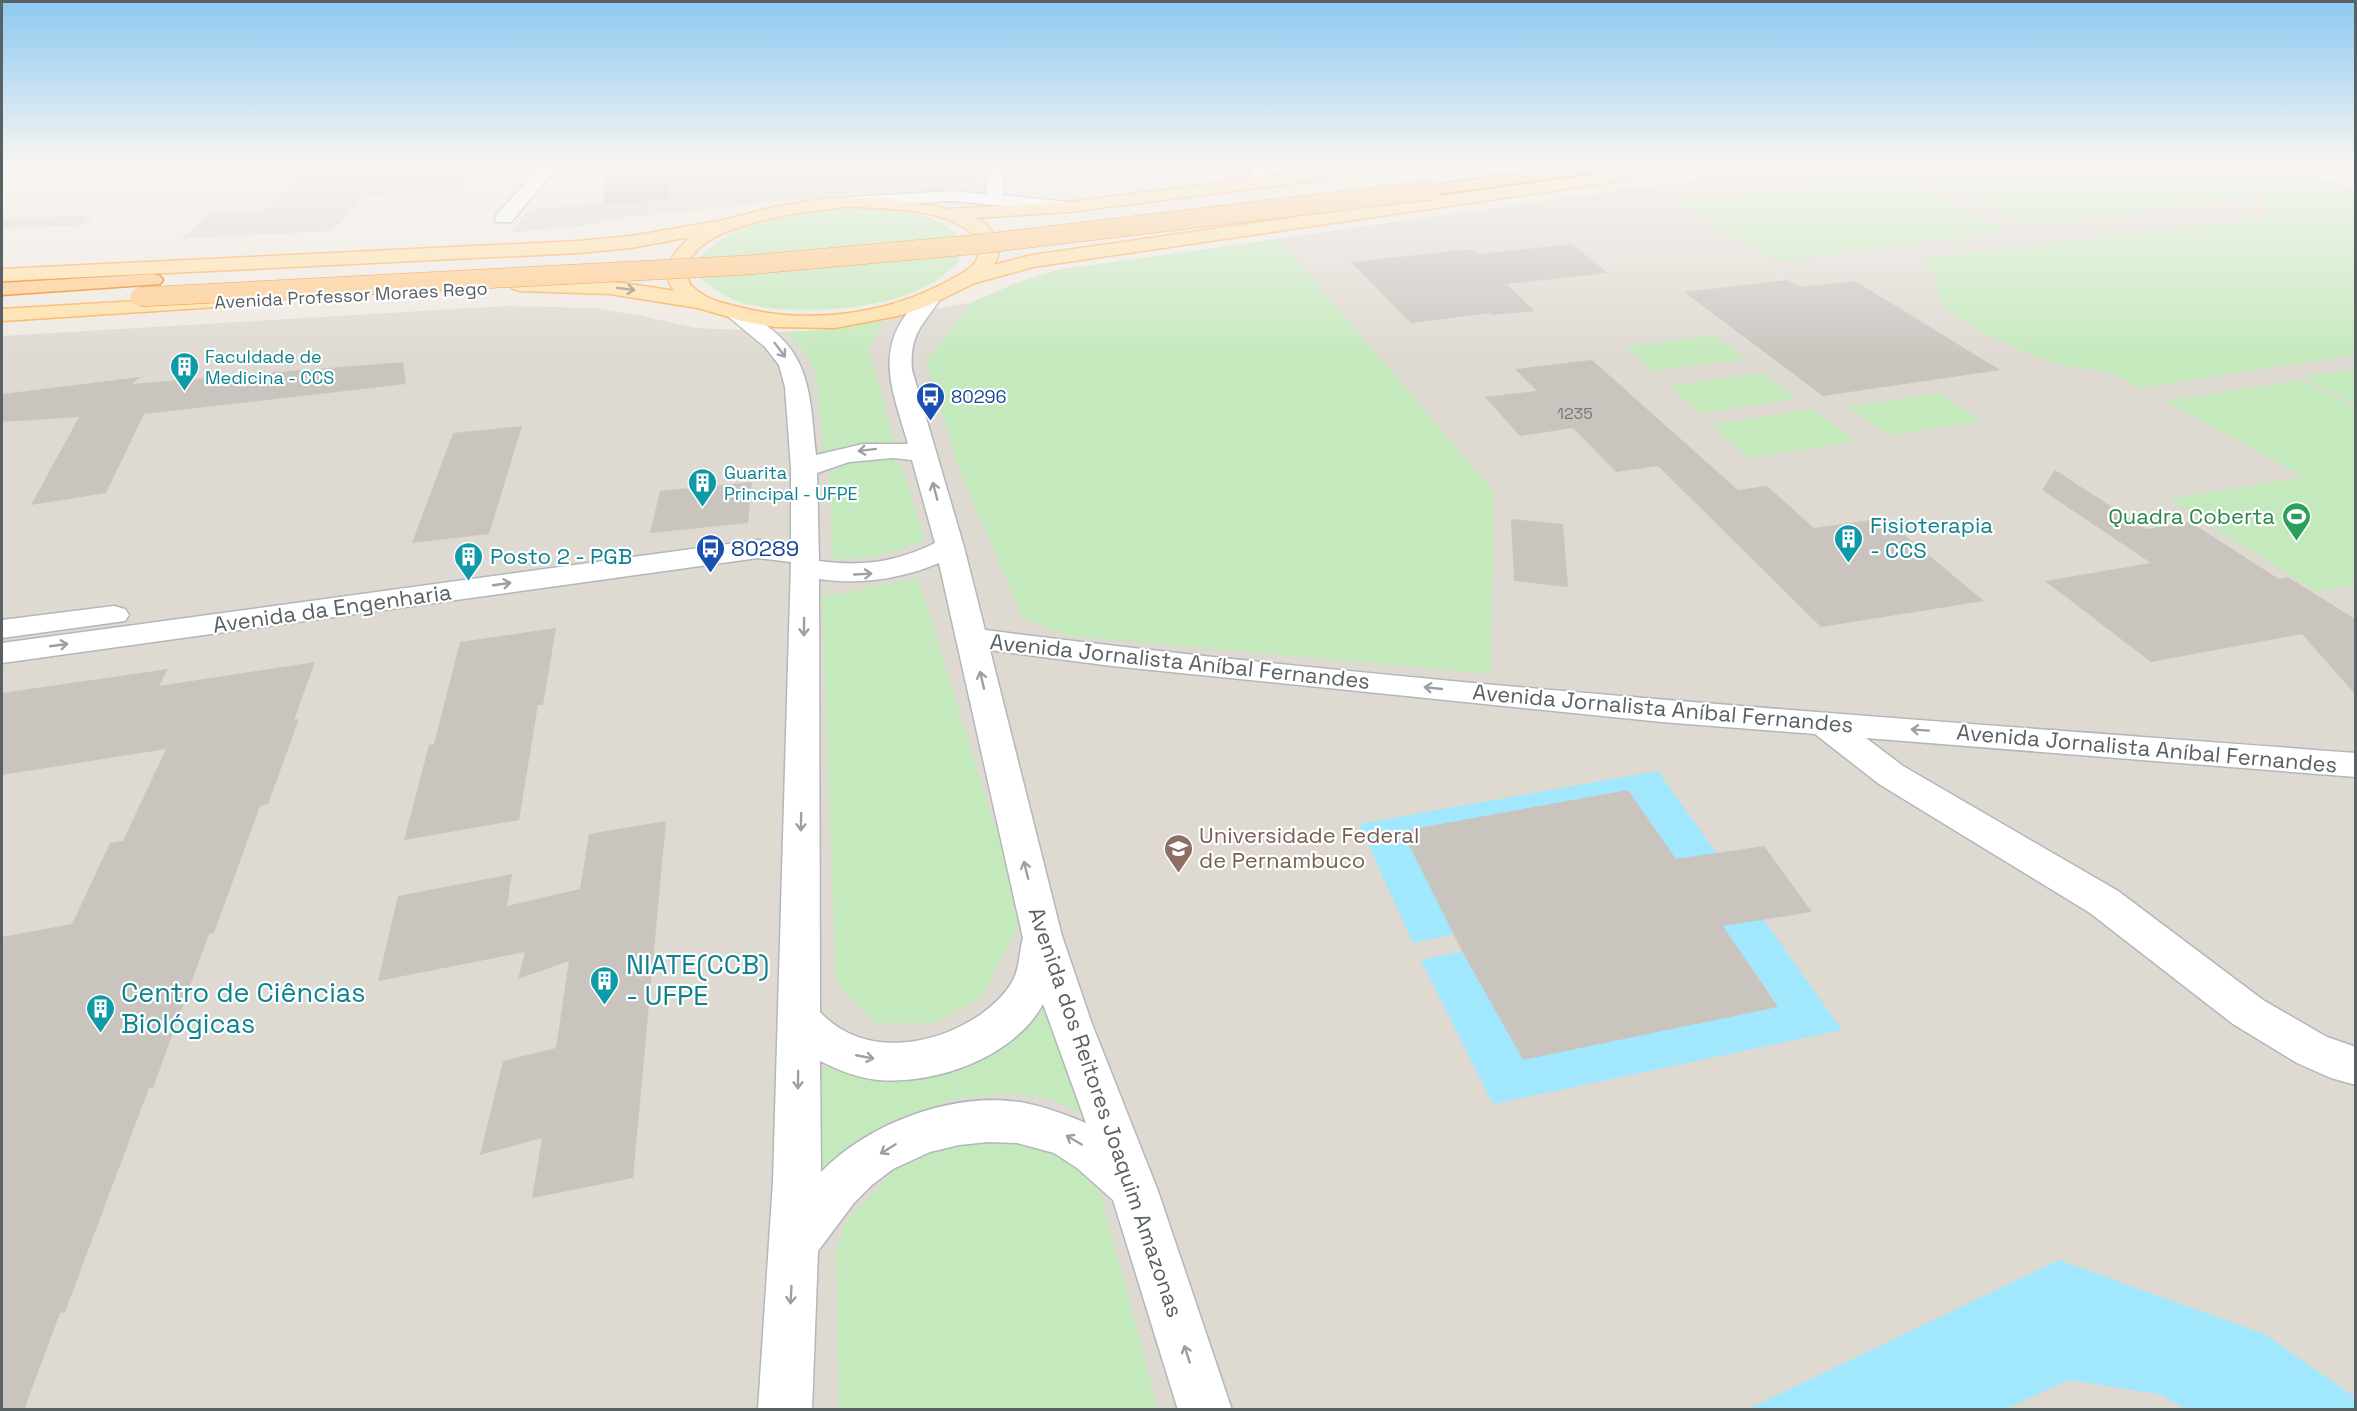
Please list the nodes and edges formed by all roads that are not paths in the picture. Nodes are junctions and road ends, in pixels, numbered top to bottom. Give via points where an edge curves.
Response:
1 (694, 231) edge
2 (718, 231) edge
3 (979, 231) edge
4 (986, 231) edge
5 (1090, 231) edge
6 (1240, 231) edge
7 (2, 275) edge
8 (969, 278) junction
9 (2, 289) edge
10 (147, 289) junction
11 (931, 298) junction
12 (699, 302) junction
13 (2, 304) edge
14 (735, 313) junction
15 (2, 315) edge
16 (925, 454) junction
17 (804, 469) junction
18 (804, 517) junction
19 (950, 547) junction
20 (805, 562) junction
21 (2, 629) edge
22 (972, 638) junction
23 (2, 653) edge
24 (1823, 723) junction
25 (2355, 765) edge
26 (1042, 936) junction
27 (799, 1018) junction
28 (2355, 1066) edge
29 (1134, 1191) junction
30 (794, 1244) junction
31 (785, 1410) edge
32 (1205, 1410) edge

1 - 7 main road, Avenida Professor Moraes Rego via 579,247
2 - 12 main road via 696,243 678,263 679,284
3 - 8 main road via 988,239 988,258
4 - 10 highway via 799,247
5 - 10 highway, bridge via 760,264
6 - 8 main road via 1032,261
8 - 11 main road, Avenida Professor Moraes Rego
9 - 10 highway
10 - 13 highway
11 - 14 main road, Avenida Professor Moraes Rego via 903,309 833,321 797,322
11 - 16 street, Avenida dos Reitores Joaquim Amazonas via 900,340 898,362
12 - 14 main road, Avenida Professor Moraes Rego
15 -> 12 main road, Avenida Professor Moraes Rego via 540,284 620,289
14 -> 17 street via 773,342 790,365 797,387
16 -> 17 street via 902,449 860,451
19 -> 16 street, Avenida dos Reitores Joaquim Amazonas
17 - 18 street
18 - 20 street
18 - 21 street, Avenida da Engenharia via 757,531
20 -> 19 street via 841,574 881,573 920,563
19 - 22 street, Avenida dos Reitores Joaquim Amazonas
23 -> 20 street, Avenida da Engenharia via 758,549 784,551
20 -> 27 street
24 -> 22 street, Avenida Jornalista Aníbal Fernandes via 1244,670
26 -> 22 street, Avenida dos Reitores Joaquim Amazonas
25 -> 24 street, Avenida Jornalista Aníbal Fernandes
24 - 28 street via 1891,775 2104,902 2248,1012 2312,1050
27 -> 26 street via 825,1043 862,1058 906,1062 951,1053 992,1032 1022,1002 1039,969
26 - 29 street, Avenida dos Reitores Joaquim Amazonas
27 -> 30 street
29 -> 30 street via 1105,1159 1068,1136 1028,1124 984,1120 940,1127 897,1143 857,1168 822,1202
32 -> 29 street, Avenida dos Reitores Joaquim Amazonas
30 -> 31 street

